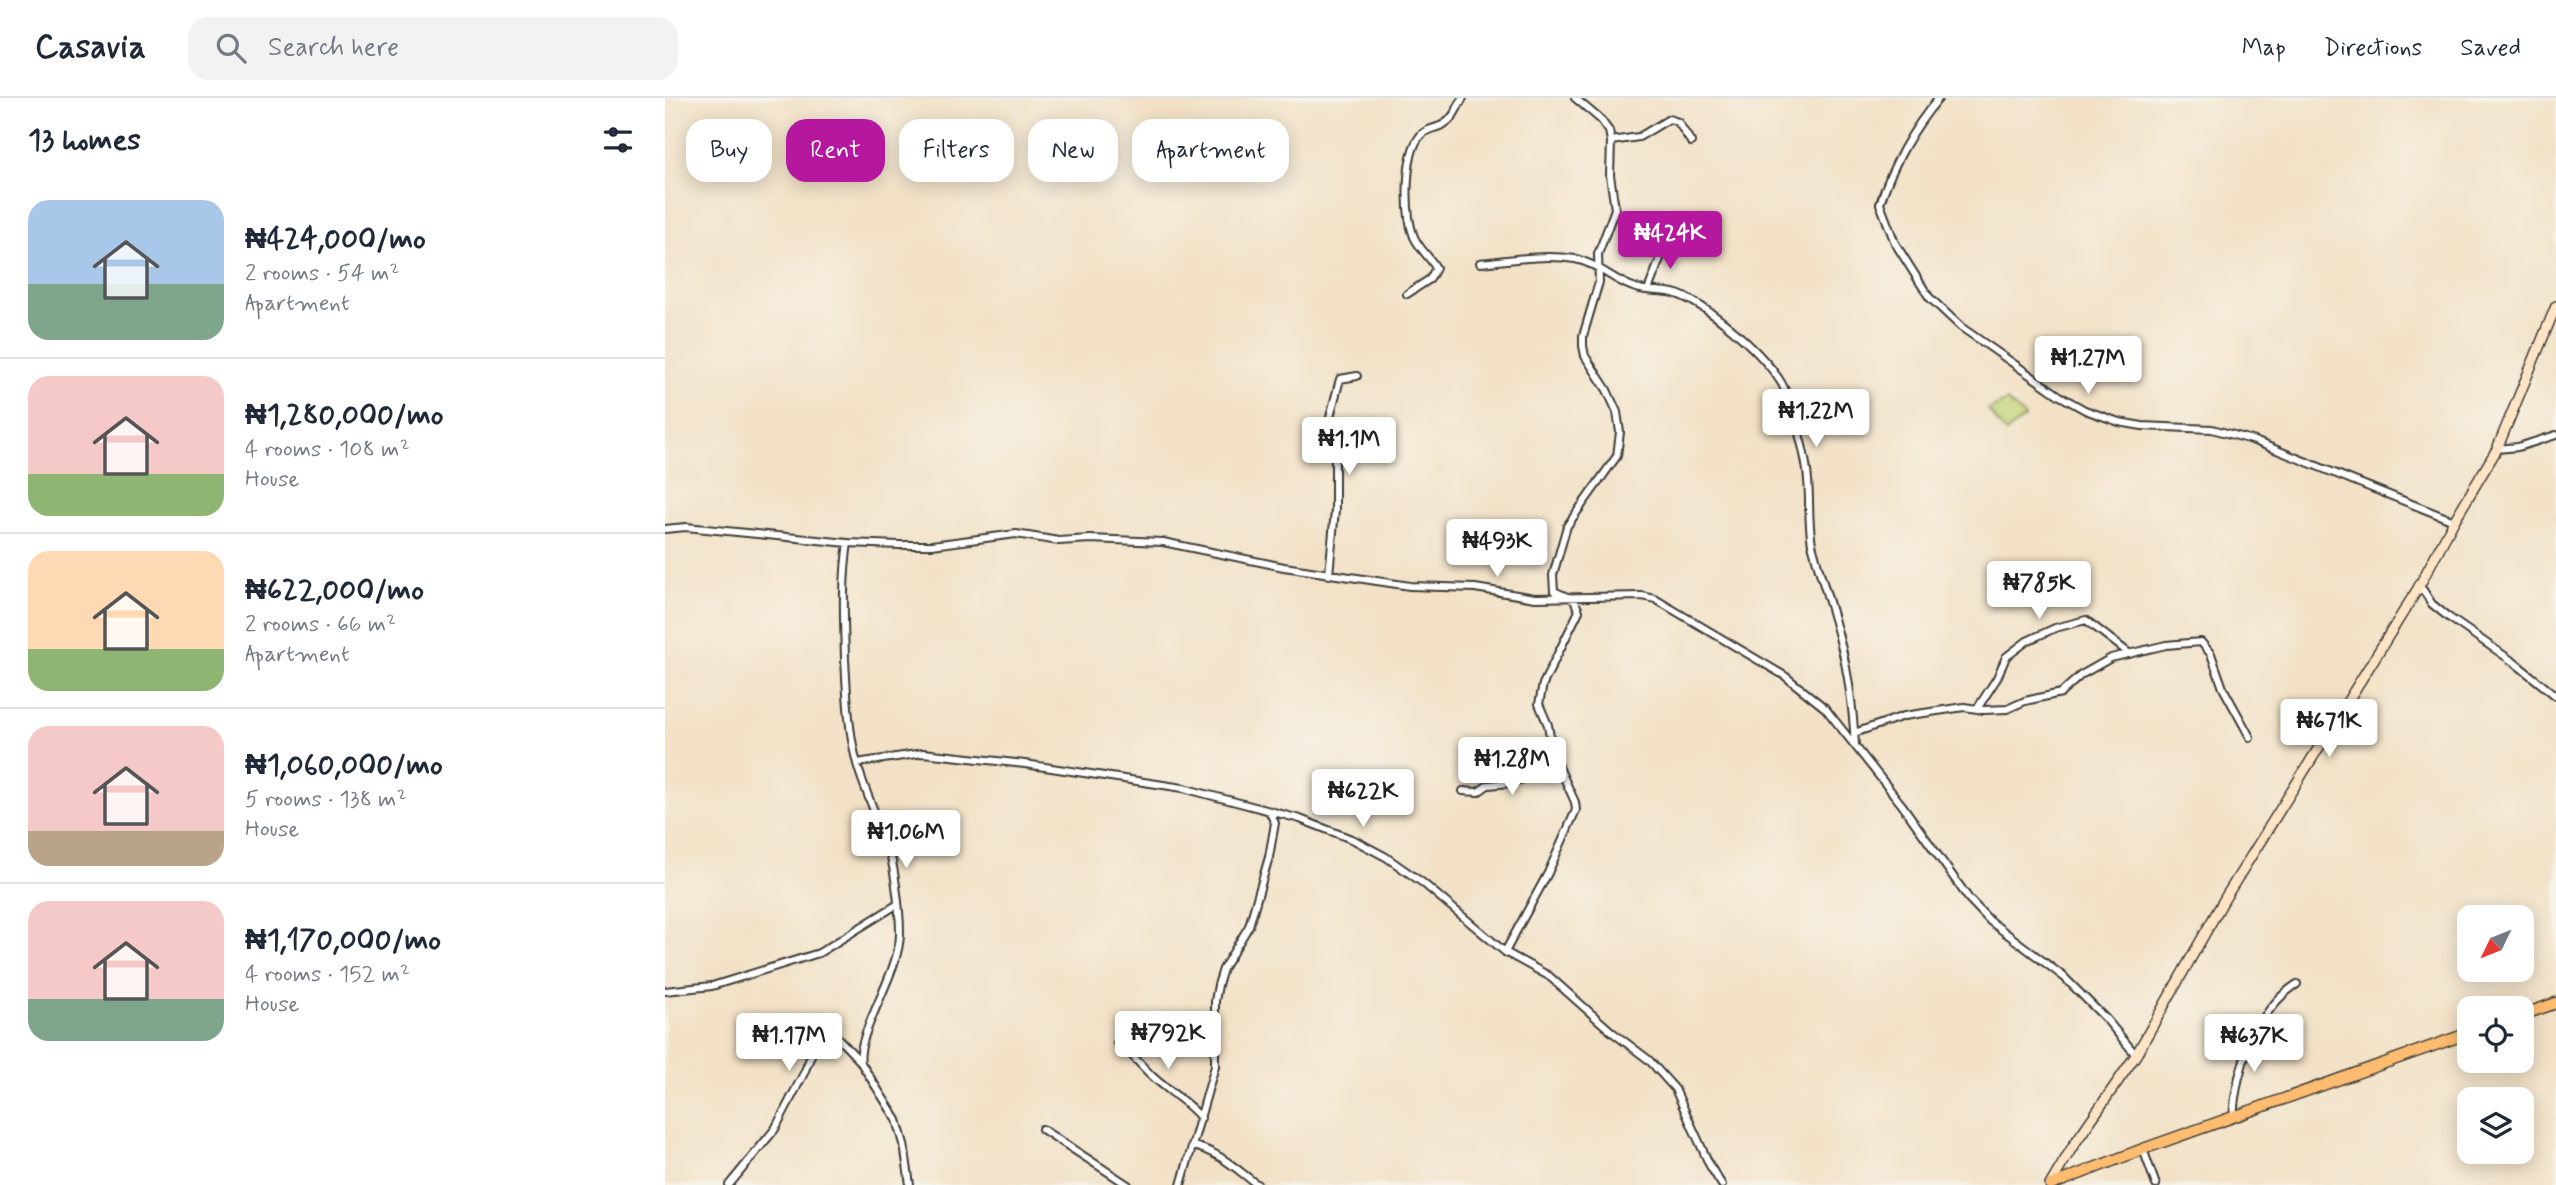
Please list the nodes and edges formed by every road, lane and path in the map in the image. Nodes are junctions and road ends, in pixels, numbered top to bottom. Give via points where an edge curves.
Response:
1 (1463, 98) edge
2 (1575, 98) edge
3 (1939, 98) edge
4 (1611, 141) junction
5 (1691, 142) dead end
6 (1667, 241) dead end
7 (1480, 263) dead end
8 (1598, 267) junction
9 (1648, 290) junction
10 (1406, 294) dead end
11 (2556, 306) edge
12 (1357, 376) dead end
13 (2556, 435) edge
14 (2497, 449) junction
15 (2454, 521) junction
16 (665, 529) edge
17 (848, 543) junction
18 (1329, 575) junction
19 (2417, 590) junction
20 (1570, 598) junction
21 (2130, 654) junction
22 (2556, 696) edge
23 (1977, 709) junction
24 (1854, 733) junction
25 (2249, 737) dead end
26 (1855, 747) junction
27 (857, 763) junction
28 (1559, 770) junction
29 (1463, 791) dead end
30 (1269, 811) junction
31 (898, 904) junction
32 (1505, 952) junction
33 (2297, 984) dead end
34 (665, 991) edge
35 (2556, 1003) edge
36 (2534, 1011) edge
37 (2457, 1037) edge
38 (1117, 1043) dead end
39 (2136, 1055) junction
40 (861, 1063) junction
41 (2233, 1117) junction
42 (1201, 1118) junction
43 (1042, 1129) dead end
44 (1193, 1146) junction
45 (2143, 1149) junction
46 (729, 1185) edge
47 (910, 1185) edge
48 (1128, 1185) edge
49 (1181, 1185) edge
50 (1258, 1185) edge
51 (1722, 1185) edge
52 (2050, 1185) edge
53 (2156, 1185) edge

1 - 10 street via 1447,123 1426,131 1416,142 1408,214 1418,246 1436,268 1430,279
2 - 4 street via 1601,120
3 - 15 street via 1923,117 1880,204 1895,243 1929,297 1961,327 2060,396 2106,419 2142,426 2212,429 2252,440
4 - 5 street via 1639,137 1669,119 1678,122
4 - 8 street via 1615,209 1600,243
6 - 9 street
7 - 8 street via 1575,259
8 - 9 street
8 - 20 street via 1597,293 1583,346 1617,412 1620,440 1617,456 1567,526 1552,585 1557,594
9 - 24 street via 1689,299 1722,321 1783,386 1803,452 1812,544 1841,644
11 - 14 main road
12 - 18 street via 1340,379 1325,436 1335,457
13 - 14 street
14 - 15 main road
15 - 19 main road
16 - 17 street via 686,527
17 - 18 street via 932,545 1016,534 1059,541 1163,542
17 - 27 street via 843,571 847,703
18 - 20 street via 1410,586 1475,588 1510,596
19 - 22 street via 2423,590 2447,616
19 - 39 main road via 2225,898
20 - 26 street via 1641,596 1674,608 1810,694
20 - 28 street via 1579,611 1540,697
21 - 23 street via 2111,658 2061,693 2007,709
21 - 23 street via 2086,620 2055,628 2006,657
21 - 25 street via 2201,642 2211,654
23 - 24 street via 1904,716
24 - 26 street
26 - 39 street via 1969,899 1990,921 2064,977
27 - 30 street via 923,753 1025,764 1183,788
27 - 31 street via 890,852
28 - 29 street via 1487,785 1478,792
28 - 32 street via 1575,802 1574,817
30 - 32 street via 1336,832 1386,857
30 - 42 street via 1274,833 1257,902 1218,985 1215,1066
31 - 34 street via 818,953 712,986
31 - 40 street via 901,935 890,979 862,1044
32 - 51 street via 1549,976 1662,1073 1675,1089
33 - 41 street via 2283,993 2262,1020 2238,1078
35 - 36 main road
37 - 41 main road
38 - 42 street
39 - 52 main road
40 - 46 street via 842,1041 823,1032 775,1129
40 - 47 street via 897,1119
41 - 45 main road
42 - 44 street
43 - 48 street
44 - 49 street
44 - 50 street via 1228,1161
45 - 52 main road
45 - 53 street

